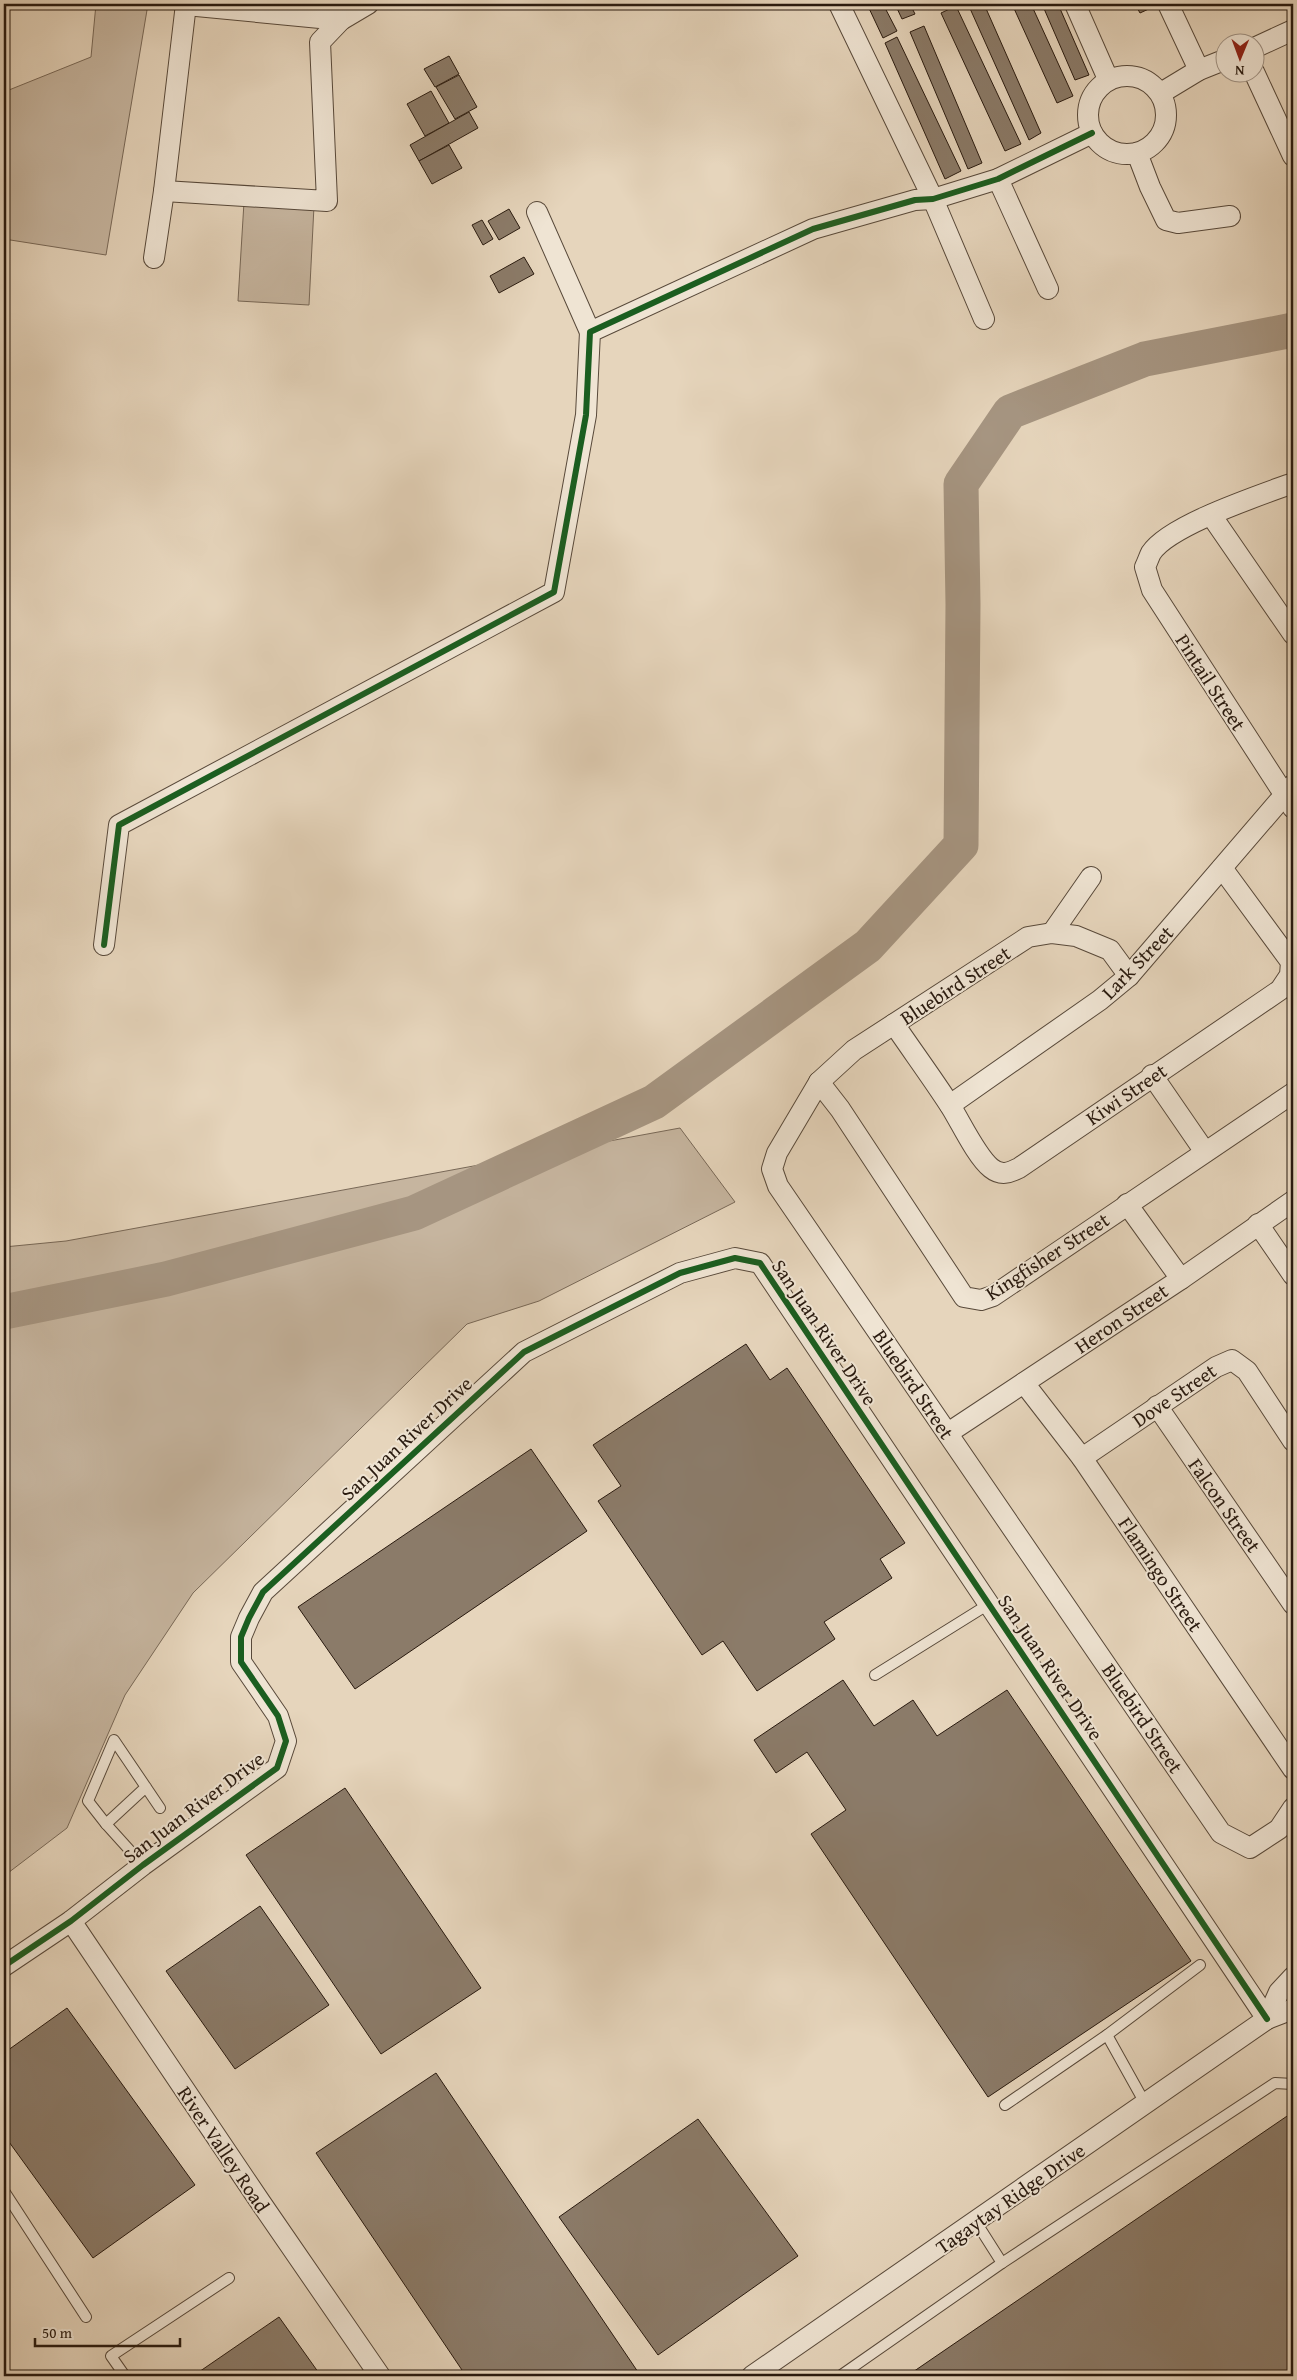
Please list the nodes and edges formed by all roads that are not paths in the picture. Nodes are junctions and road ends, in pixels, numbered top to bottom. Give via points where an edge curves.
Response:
1 (186, 4) edge
2 (368, 4) edge
3 (839, 4) edge
4 (1076, 4) edge
5 (1168, 4) edge
6 (341, 20) junction
7 (1293, 30) edge
8 (1264, 43) edge
9 (1214, 64) edge
10 (1199, 70) junction
11 (1108, 79) junction
12 (1259, 82) edge
13 (1161, 93) junction
14 (1092, 133) junction
15 (1137, 153) junction
16 (1293, 156) edge
17 (998, 179) junction
18 (164, 192) junction
19 (933, 199) junction
20 (537, 212) dead end
21 (1230, 216) dead end
22 (154, 258) dead end
23 (1048, 289) dead end
24 (984, 319) dead end
25 (590, 332) junction
26 (1293, 482) edge
27 (1211, 515) junction
28 (1293, 634) edge
29 (1290, 796) edge
30 (1222, 868) junction
31 (1091, 877) dead end
32 (1052, 933) junction
33 (104, 945) dead end
34 (1129, 976) junction
35 (894, 1024) junction
36 (1152, 1075) junction
37 (819, 1082) junction
38 (1293, 1093) edge
39 (950, 1105) junction
40 (1205, 1152) junction
41 (1293, 1201) edge
42 (1128, 1204) junction
43 (1258, 1224) junction
44 (1293, 1275) edge
45 (1181, 1279) junction
46 (1024, 1383) junction
47 (1157, 1406) junction
48 (948, 1433) junction
49 (1293, 1441) edge
50 (1082, 1458) junction
51 (989, 1604) junction
52 (1293, 1604) edge
53 (875, 1675) dead end
54 (1293, 1768) edge
55 (146, 1787) junction
56 (160, 1808) dead end
57 (1293, 1808) edge
58 (106, 1824) junction
59 (143, 1865) junction
60 (71, 1921) junction
61 (1200, 1965) dead end
62 (4, 1966) edge
63 (1293, 1977) edge
64 (1293, 2009) edge
65 (1268, 2019) junction
66 (1107, 2035) junction
67 (1293, 2084) edge
68 (1005, 2105) dead end
69 (1146, 2105) junction
70 (4, 2190) edge
71 (976, 2222) junction
72 (1002, 2263) junction
73 (229, 2278) dead end
74 (86, 2317) dead end
75 (125, 2376) edge
76 (380, 2376) edge
77 (752, 2376) edge
78 (840, 2376) edge

1 - 6 street
1 - 18 street
2 - 6 street
3 - 19 street
4 - 11 street
5 - 10 street
6 - 18 street via 320,42 327,201
7 - 8 street
9 - 10 street
10 - 13 street
11 - 13 street via 1137,76
11 - 14 street via 1093,94 1087,113
12 - 16 street
13 - 15 street via 1167,110 1165,129 1154,144
14 - 15 street via 1103,147 1120,154
14 - 17 street
15 - 21 street via 1166,220 1178,223
17 - 19 street
17 - 23 street
18 - 22 street
19 - 24 street
19 - 25 street via 915,200 813,229
20 - 25 street
25 - 33 street via 586,415 554,592 119,825
26 - 27 street
27 - 28 street
27 - 29 street, Pintail Street via 1165,540 1152,552 1145,567 1152,590
29 - 30 street, Lark Street
30 - 34 street, Lark Street
30 - 36 street, Kiwi Street via 1291,962 1290,975 1280,990
31 - 32 street
32 - 34 street, Bluebird Street via 1076,936 1110,950
32 - 35 street, Bluebird Street via 1028,937
34 - 39 street, Lark Street via 1100,1000
35 - 37 street, Bluebird Street via 854,1050
35 - 39 street, Kiwi Street
36 - 39 street, Kiwi Street via 1008,1173 990,1168
36 - 40 street
37 - 42 street, Kingfisher Street via 964,1297 981,1300 993,1296
37 - 48 street, Bluebird Street via 777,1153 772,1169 778,1186
38 - 40 street, Kingfisher Street
40 - 42 street, Kingfisher Street
41 - 43 street, Heron Street
42 - 45 street
43 - 44 street
43 - 45 street, Heron Street
45 - 46 street, Heron Street
46 - 48 street, Heron Street
46 - 50 street, Flamingo Street
47 - 49 street, Dove Street via 1232,1360 1247,1371
47 - 50 street, Dove Street
47 - 52 street, Falcon Street
48 - 57 street, Bluebird Street via 1221,1833 1250,1848 1279,1829
50 - 54 street, Flamingo Street
51 - 53 lane
51 - 59 street, San Juan River Drive via 760,1263 735,1258 680,1273 524,1352 263,1592 241,1637 241,1662 278,1716 286,1741 277,1768
51 - 65 street, San Juan River Drive
55 - 56 lane
55 - 58 lane
55 - 58 lane via 114,1740 88,1801
58 - 59 lane
59 - 60 street, San Juan River Drive
60 - 62 street, San Juan River Drive
60 - 76 street, River Valley Road
61 - 66 lane
63 - 65 street via 1279,1992
64 - 65 street, Tagaytay Ridge Drive
65 - 69 street, Tagaytay Ridge Drive
66 - 68 lane
66 - 69 lane
67 - 72 lane via 1275,2083
69 - 71 street, Tagaytay Ridge Drive
70 - 74 lane
71 - 72 lane
71 - 77 street, Tagaytay Ridge Drive
72 - 78 lane
73 - 75 lane via 111,2356

